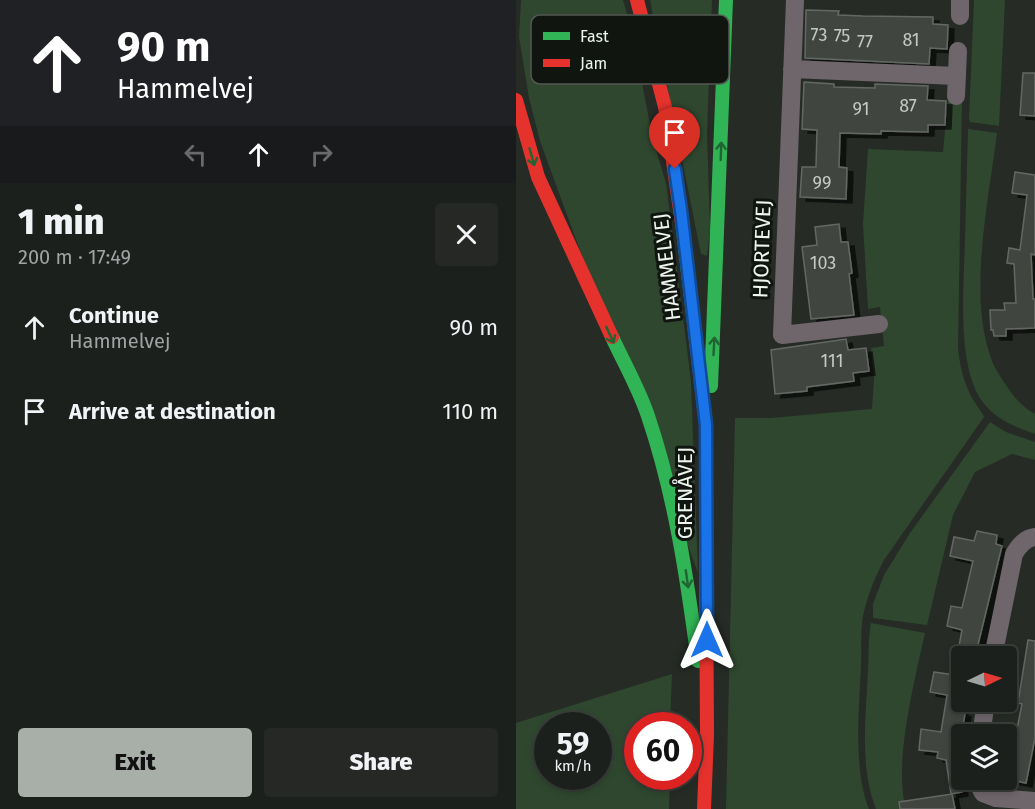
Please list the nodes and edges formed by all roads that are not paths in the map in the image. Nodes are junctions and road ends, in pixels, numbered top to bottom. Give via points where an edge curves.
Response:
1 (637, 0) edge
2 (726, 0) edge
3 (795, 0) edge
4 (641, 15) edge
5 (725, 15) edge
6 (958, 51) dead end
7 (792, 69) junction
8 (957, 76) junction
9 (658, 84) edge
10 (723, 84) edge
11 (956, 96) dead end
12 (516, 100) edge
13 (879, 324) dead end
14 (706, 425) junction
15 (1035, 537) edge
16 (995, 646) edge
17 (707, 735) junction
18 (981, 790) edge
19 (1035, 801) edge
20 (704, 809) edge

1 - 4 main road, HAMMELVEJ
5 -> 2 main road, GRENÅVEJ
3 - 7 street, HJORTEVEJ
6 - 8 street
7 - 8 street
7 - 13 street, HJORTEVEJ via 782,335
8 - 11 street
9 - 14 main road, HAMMELVEJ via 681,210
14 -> 10 main road, GRENÅVEJ via 712,379
12 -> 17 main road, GRENÅVEJ via 537,177 646,412 669,485 686,570
14 - 17 main road, GRENÅVEJ
15 - 16 street via 1020,544 1014,554
17 - 20 main road, GRENÅVEJ
18 - 19 street via 996,798

